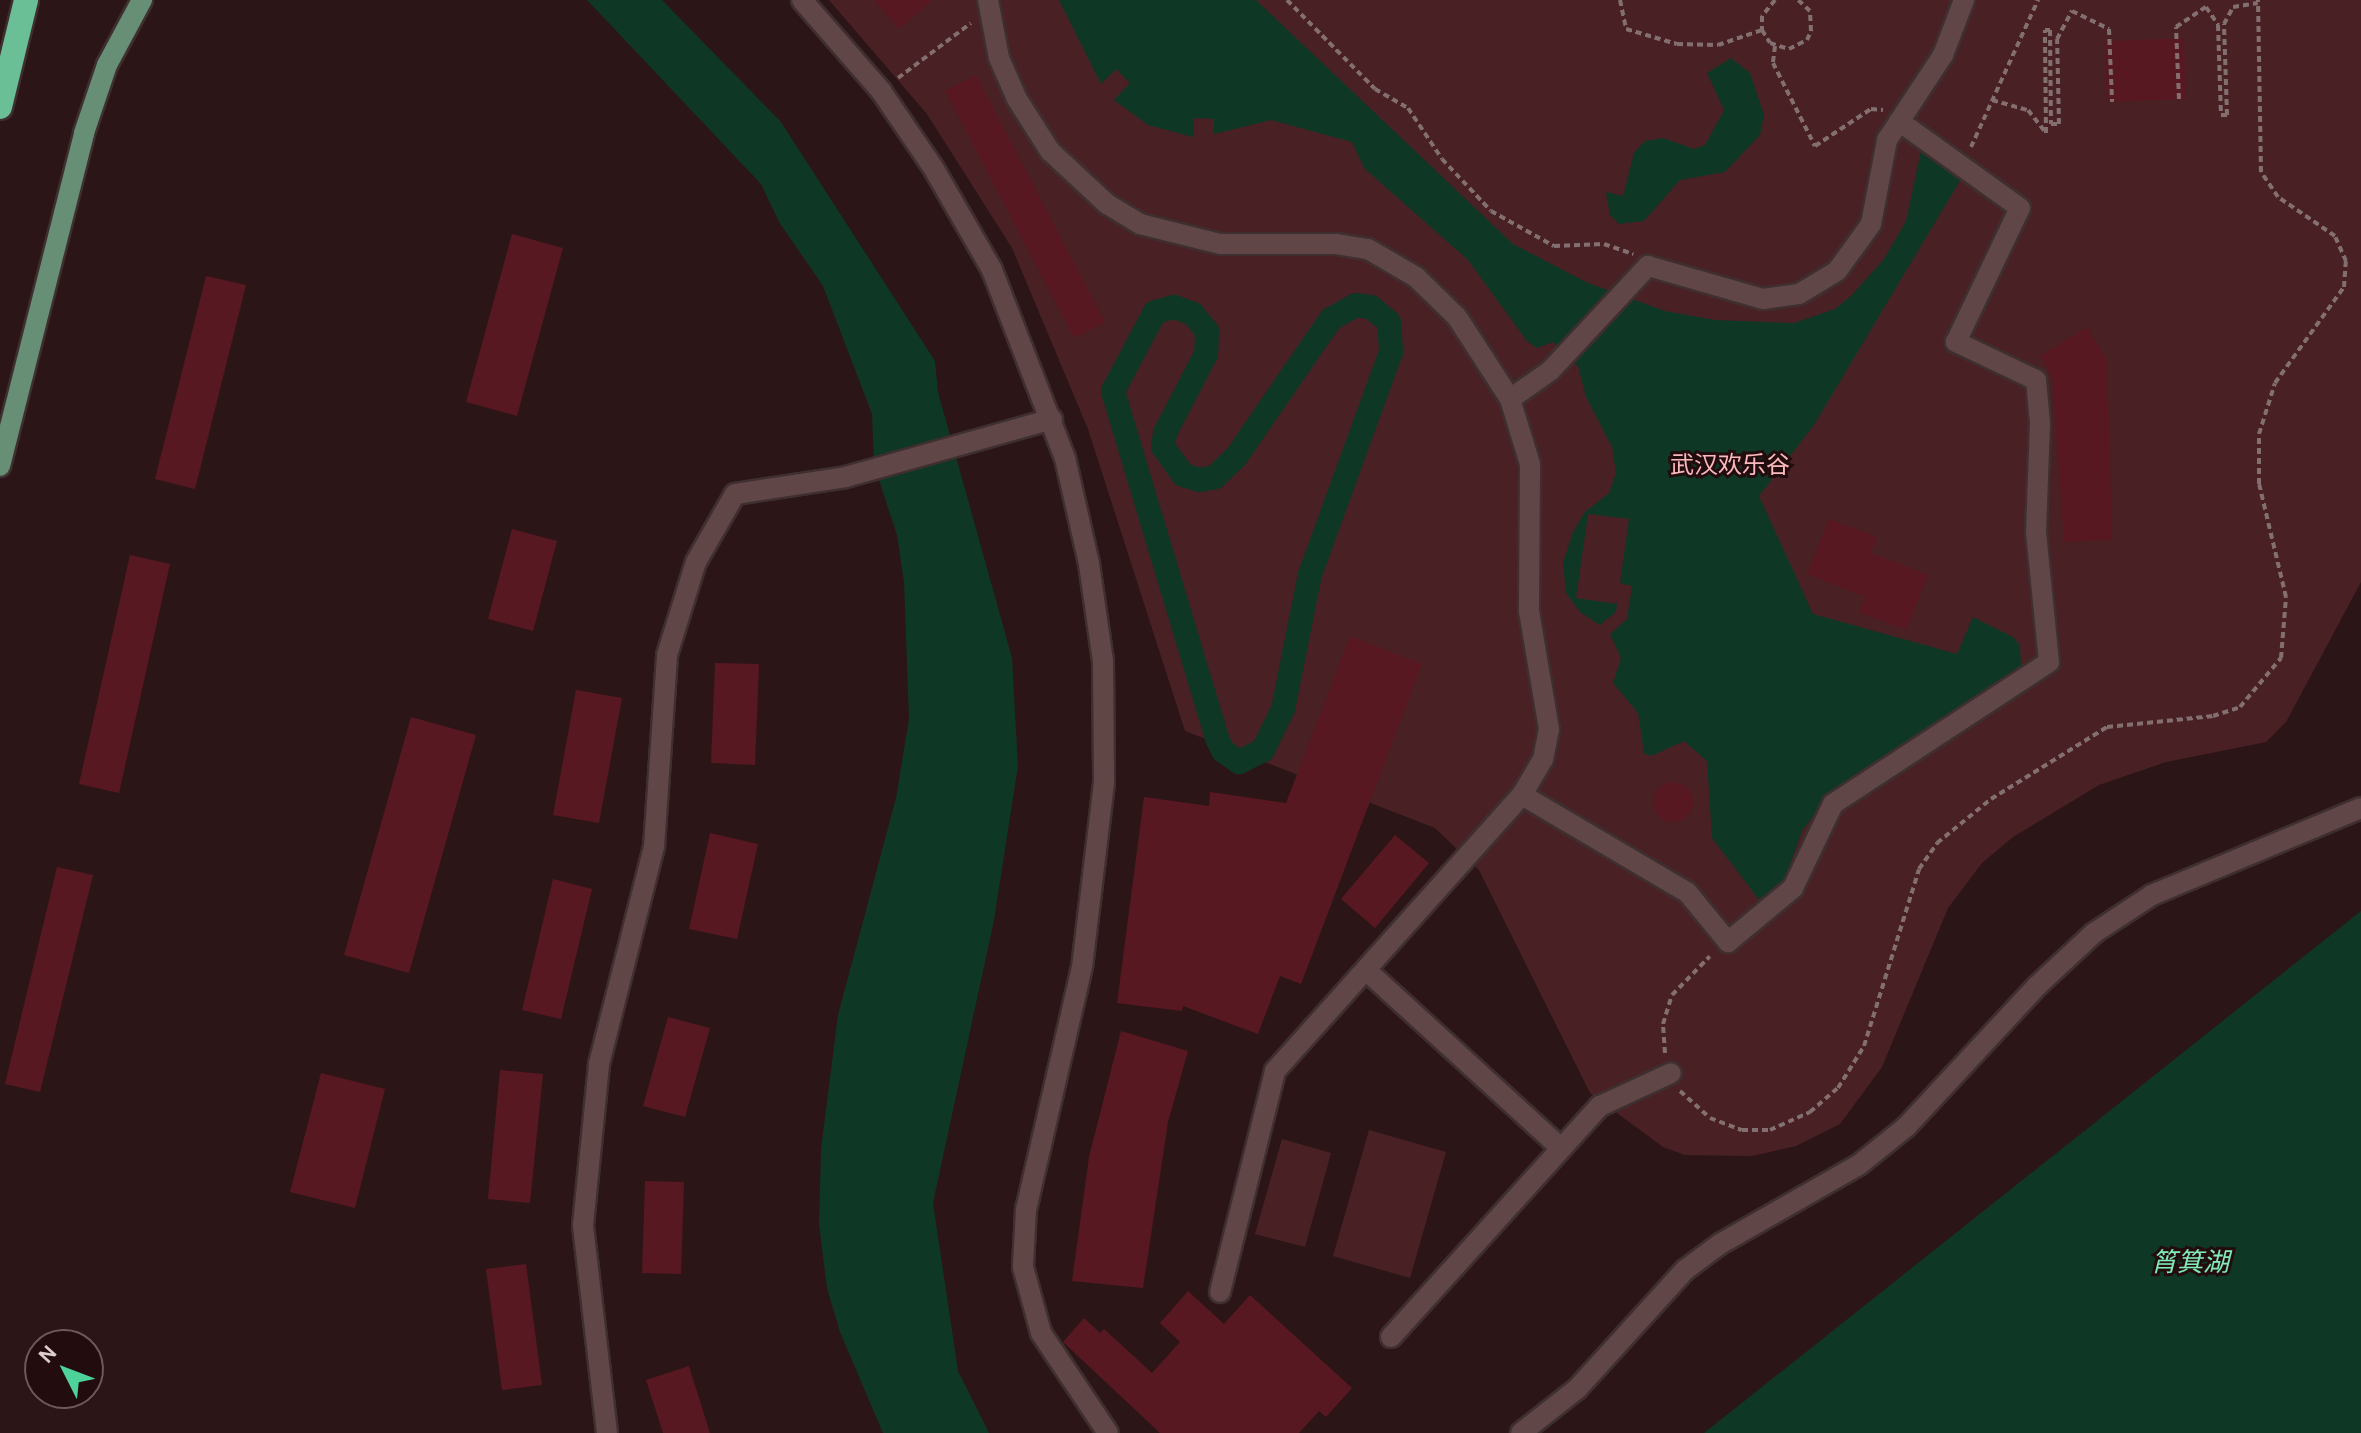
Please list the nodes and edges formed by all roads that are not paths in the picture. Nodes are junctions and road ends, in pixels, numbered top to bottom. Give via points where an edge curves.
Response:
1 (26, 0) edge
2 (142, 0) edge
3 (802, 0) edge
4 (1964, 0) edge
5 (988, 5) edge
6 (0, 107) edge
7 (1899, 121) junction
8 (1510, 399) junction
9 (1052, 419) junction
10 (0, 466) edge
11 (1522, 795) junction
12 (2358, 809) edge
13 (1366, 970) junction
14 (1671, 1073) dead end
15 (1561, 1148) junction
16 (1220, 1292) dead end
17 (1391, 1337) dead end
18 (607, 1433) edge
19 (1108, 1433) edge
20 (1521, 1433) edge

1 - 6 highway
2 - 10 main road via 107,65 84,133
3 - 9 street via 881,91 934,169 992,270
4 - 7 street via 1943,55
5 - 8 street via 1003,70 1042,140 1107,204 1140,224 1220,244 1336,244 1382,255 1416,277 1457,317
7 - 8 street via 1887,140 1871,224 1853,253 1819,285 1763,299 1642,273 1559,362
7 - 11 street via 2020,208 1956,342 2036,380 2036,532 2049,662 1833,804 1793,888 1728,942 1687,892
8 - 11 street via 1530,464 1529,611 1549,729 1543,759
9 - 18 street via 846,477 735,494 696,562 667,655 654,847 599,1064 583,1225
9 - 19 street via 1098,611 1106,712 1104,783 1082,967 1026,1209 1023,1267 1041,1333
11 - 13 street
12 - 20 street via 2152,895 2094,933 2037,986 1906,1127 1860,1164 1720,1244 1685,1270 1577,1389
13 - 15 street
13 - 16 street via 1275,1071
14 - 15 street via 1600,1106
15 - 17 street

